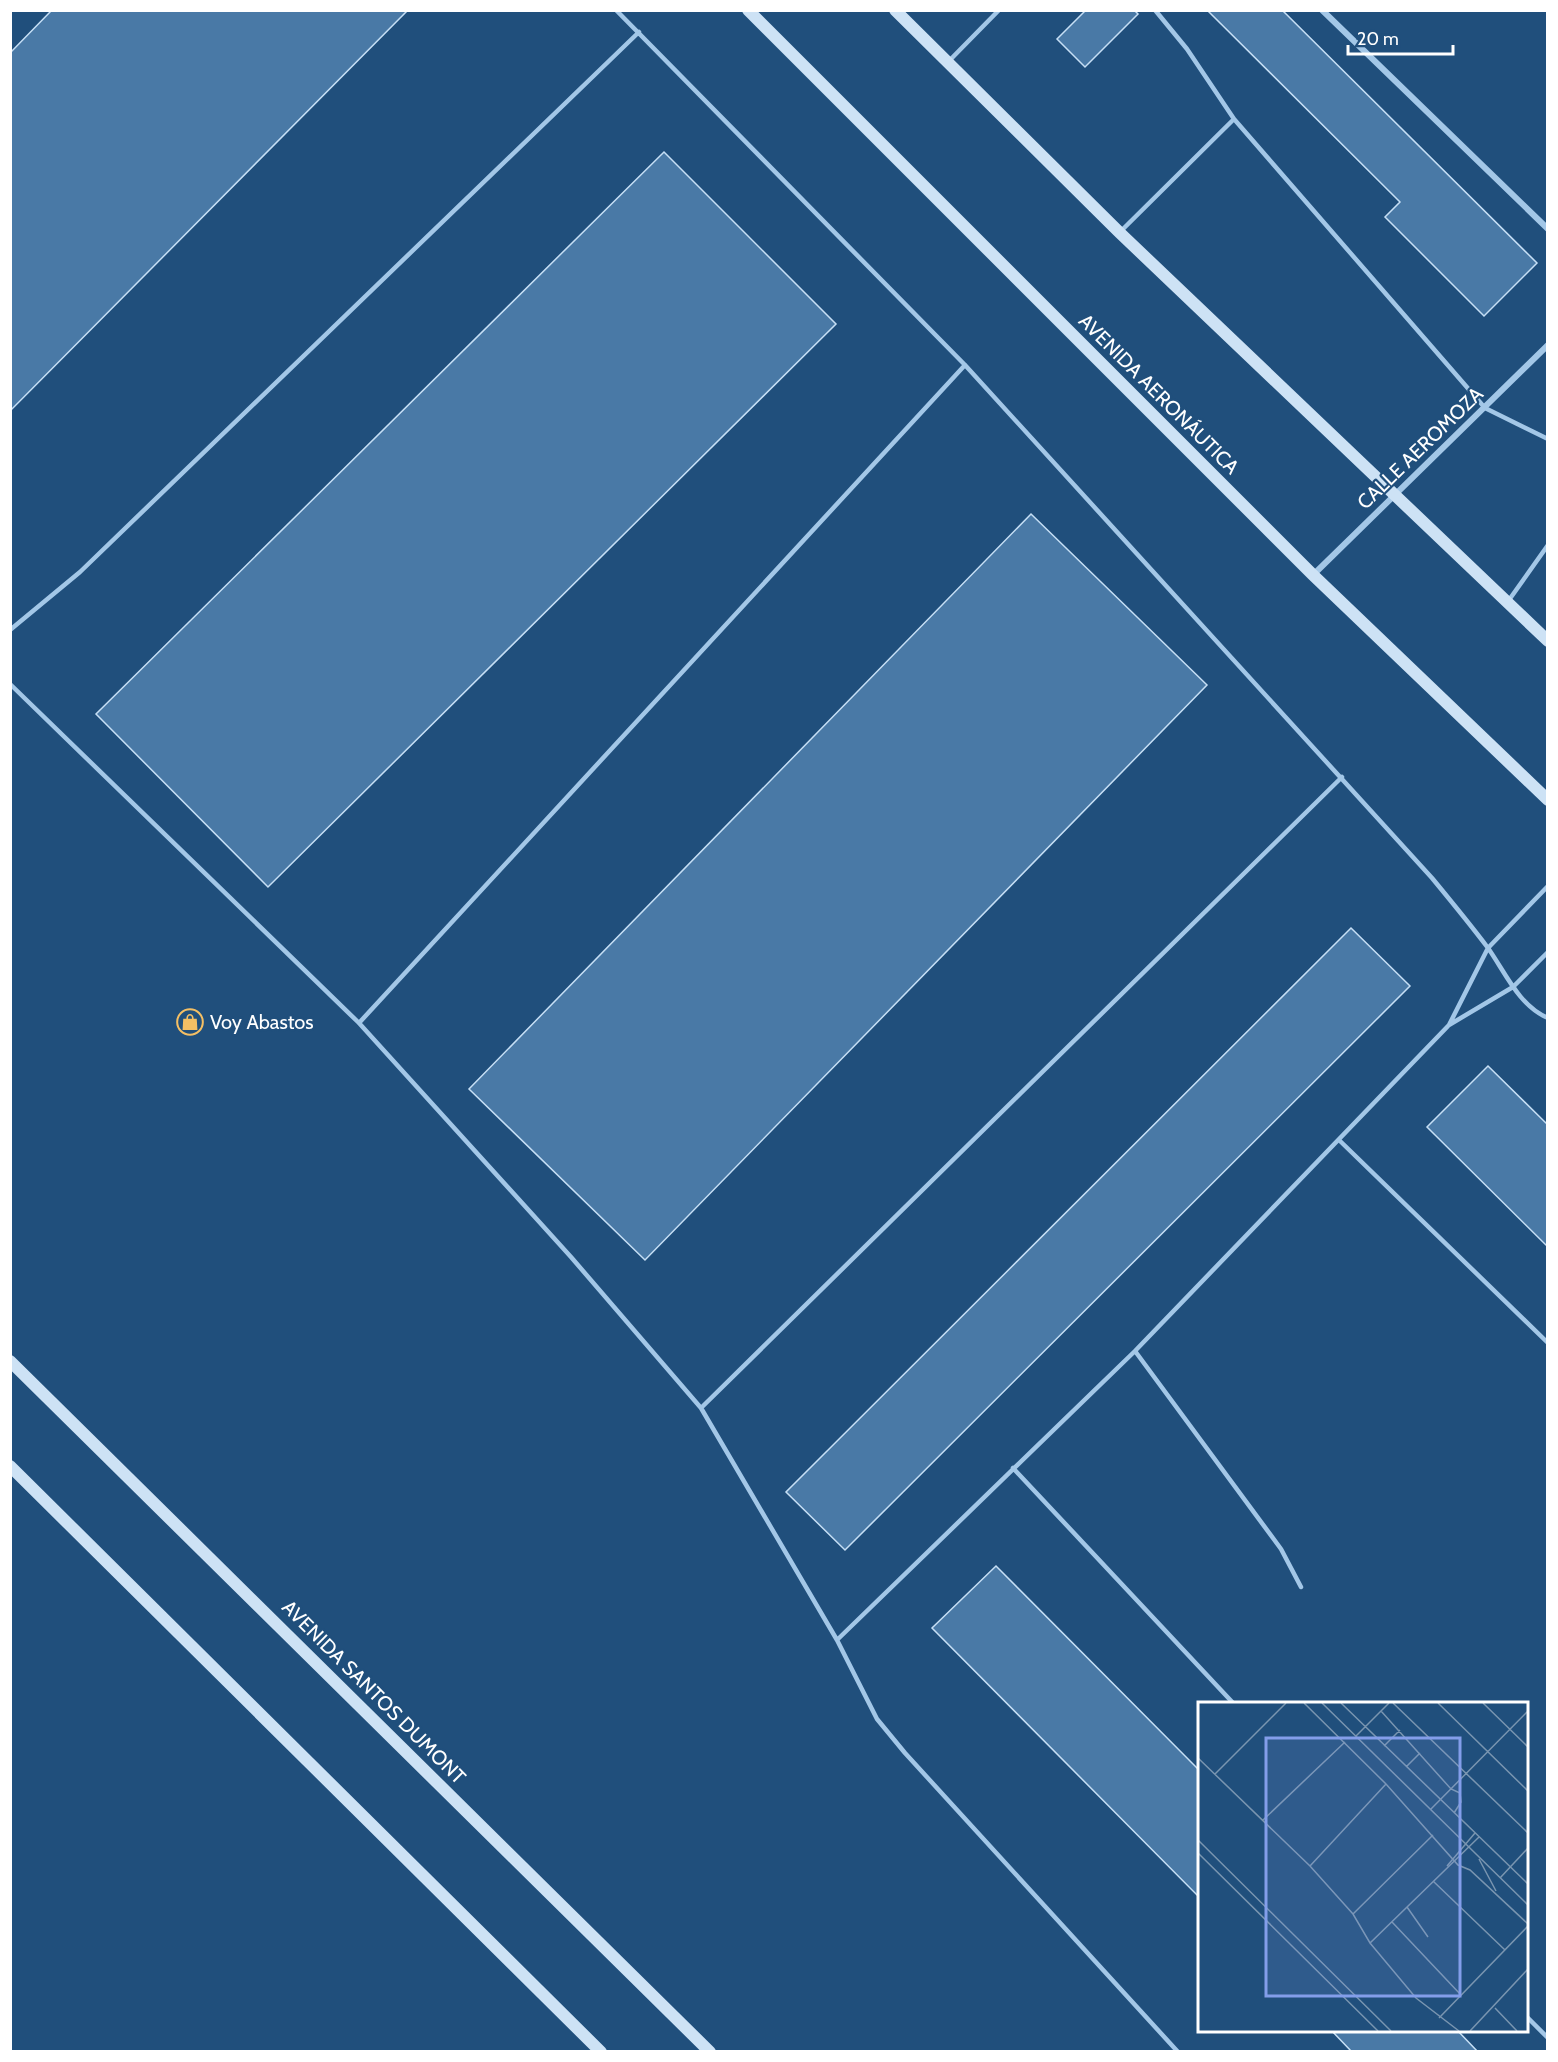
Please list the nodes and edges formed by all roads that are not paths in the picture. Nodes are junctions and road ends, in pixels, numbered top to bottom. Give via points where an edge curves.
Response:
1 (616, 10) edge
2 (748, 10) edge
3 (895, 10) edge
4 (999, 10) edge
5 (1155, 10) edge
6 (1322, 10) edge
7 (639, 32) junction
8 (947, 62) junction
9 (1234, 119) junction
10 (1548, 230) edge
11 (1120, 233) junction
12 (1548, 345) edge
13 (965, 365) junction
14 (1485, 408) junction
15 (1548, 439) edge
16 (1394, 497) junction
17 (1548, 545) edge
18 (1313, 575) junction
19 (1508, 603) junction
20 (10, 630) edge
21 (1548, 641) edge
22 (10, 684) edge
23 (1342, 777) junction
24 (1548, 800) edge
25 (1548, 886) edge
26 (1488, 948) junction
27 (1548, 952) edge
28 (1514, 987) junction
29 (1548, 1018) edge
30 (359, 1023) junction
31 (1449, 1025) junction
32 (1339, 1140) junction
33 (1548, 1343) edge
34 (1135, 1351) junction
35 (10, 1361) edge
36 (701, 1408) junction
37 (10, 1466) edge
38 (1013, 1468) junction
39 (1301, 1587) dead end
40 (837, 1640) junction
41 (1232, 1702) edge
42 (1528, 2017) edge
43 (1548, 2038) edge
44 (601, 2052) edge
45 (710, 2052) edge
46 (1178, 2052) edge

1 - 7 lane
2 - 18 main road, AVENIDA AERONÁUTICA
3 - 8 main road
4 - 8 lane
5 - 9 lane
6 - 10 street
7 - 13 lane
7 - 20 lane via 80,572
8 - 11 main road
9 - 11 lane
9 - 14 lane
11 - 16 main road
12 - 14 street, CALLE AEROMOZA
13 - 23 lane
13 - 30 lane
14 - 15 lane
14 - 16 street, CALLE AEROMOZA
16 - 18 street, CALLE AEROMOZA
16 - 19 main road
17 - 19 lane
18 - 24 main road, AVENIDA AERONÁUTICA
19 - 21 main road
22 - 30 lane
23 - 26 lane
23 - 36 lane
25 - 26 lane
26 - 28 lane
26 - 31 lane
27 - 28 lane
28 - 29 lane via 1537,1014
28 - 31 lane
30 - 36 lane via 571,1257
31 - 32 lane
32 - 33 lane
32 - 34 lane
34 - 38 lane
34 - 39 lane via 1281,1550
35 - 45 main road, AVENIDA SANTOS DUMONT
36 - 40 lane
37 - 44 main road
38 - 40 lane
38 - 41 lane
40 - 46 lane via 877,1719 905,1753
42 - 43 lane

